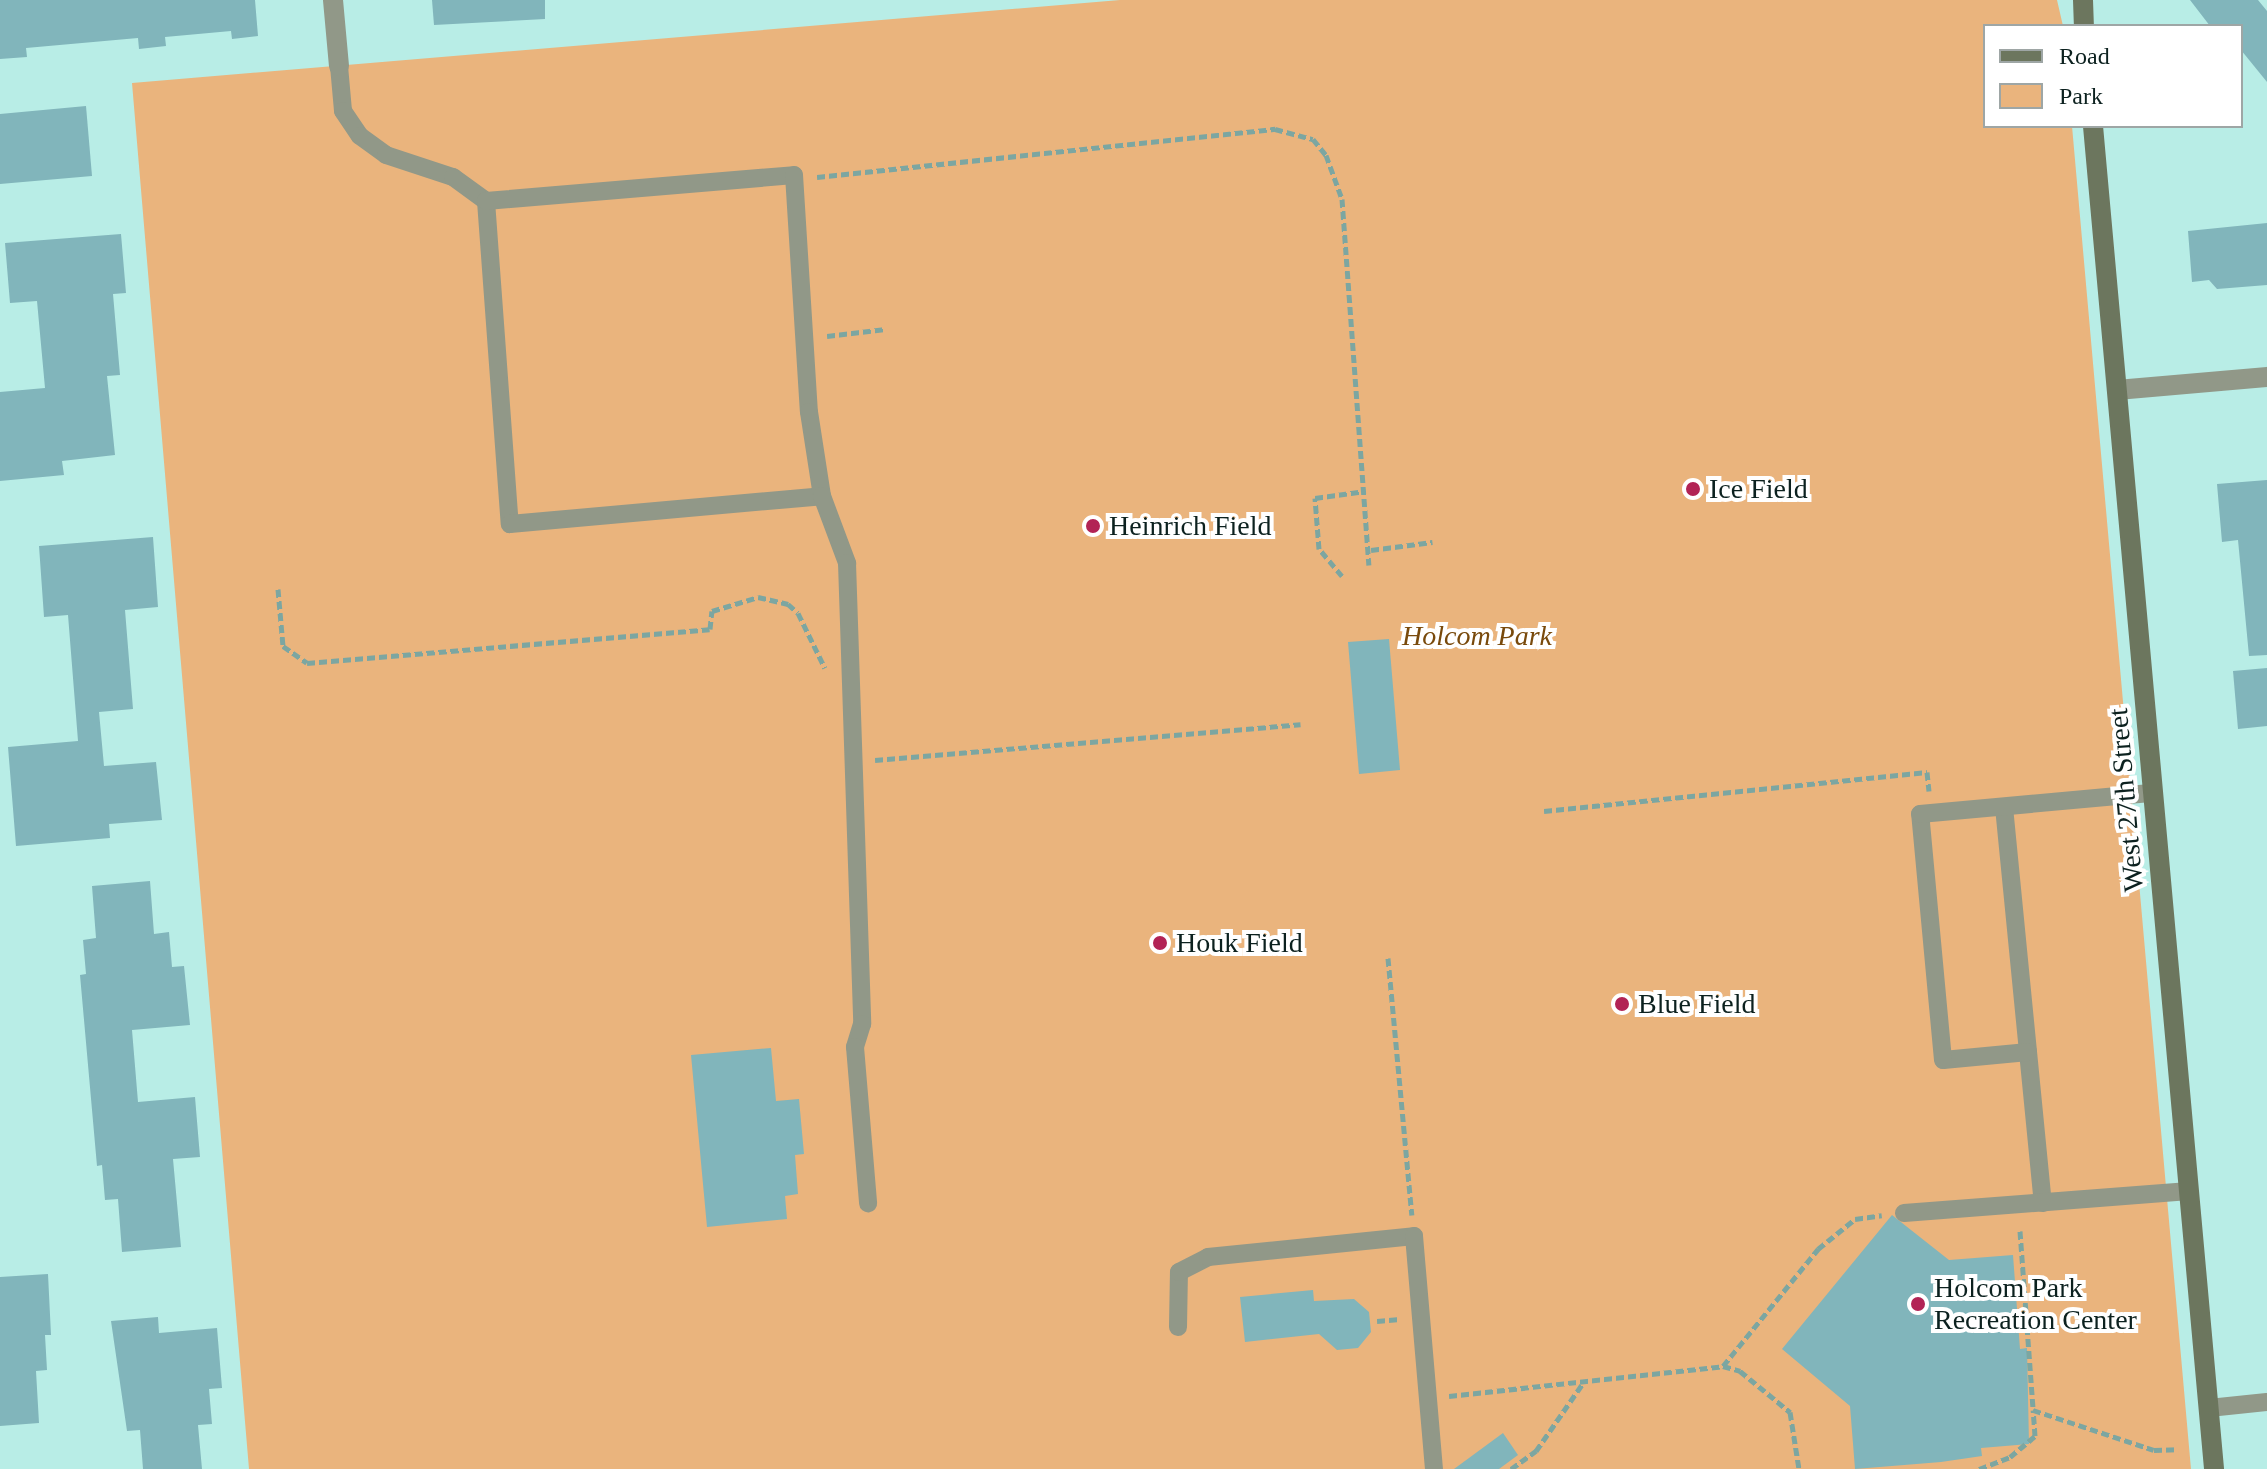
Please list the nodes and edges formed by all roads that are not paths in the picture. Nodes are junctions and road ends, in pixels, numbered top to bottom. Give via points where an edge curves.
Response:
1 (333, 0) edge
2 (2083, 0) edge
3 (2084, 24) edge
4 (339, 66) joint
5 (2093, 128) edge
6 (486, 201) junction
7 (2267, 377) edge
8 (2117, 390) junction
9 (822, 496) junction
10 (2153, 793) junction
11 (2004, 807) junction
12 (2028, 1052) junction
13 (2189, 1191) junction
14 (868, 1203) dead end
15 (2043, 1203) junction
16 (1904, 1213) road end
17 (1178, 1327) dead end
18 (2267, 1402) edge
19 (2209, 1408) junction
20 (1434, 1469) edge
21 (2214, 1469) edge

1 - 4 street
2 - 3 street
4 - 6 lane via 343,111 360,136 386,155 453,177
5 - 8 street, West 27th Street
6 - 9 lane via 794,179 802,337
6 - 9 lane via 510,524
7 - 8 street
8 - 10 street, West 27th Street
9 - 14 lane via 847,563 862,1024 855,1047
10 - 11 lane
10 - 13 street, West 27th Street
11 - 12 lane
11 - 12 lane via 1920,814 1943,1060
12 - 15 lane
13 - 15 lane
13 - 19 street, West 27th Street
15 - 16 lane
17 - 20 lane via 1179,1272 1208,1257 1414,1236
18 - 19 lane
19 - 21 street, West 27th Street

